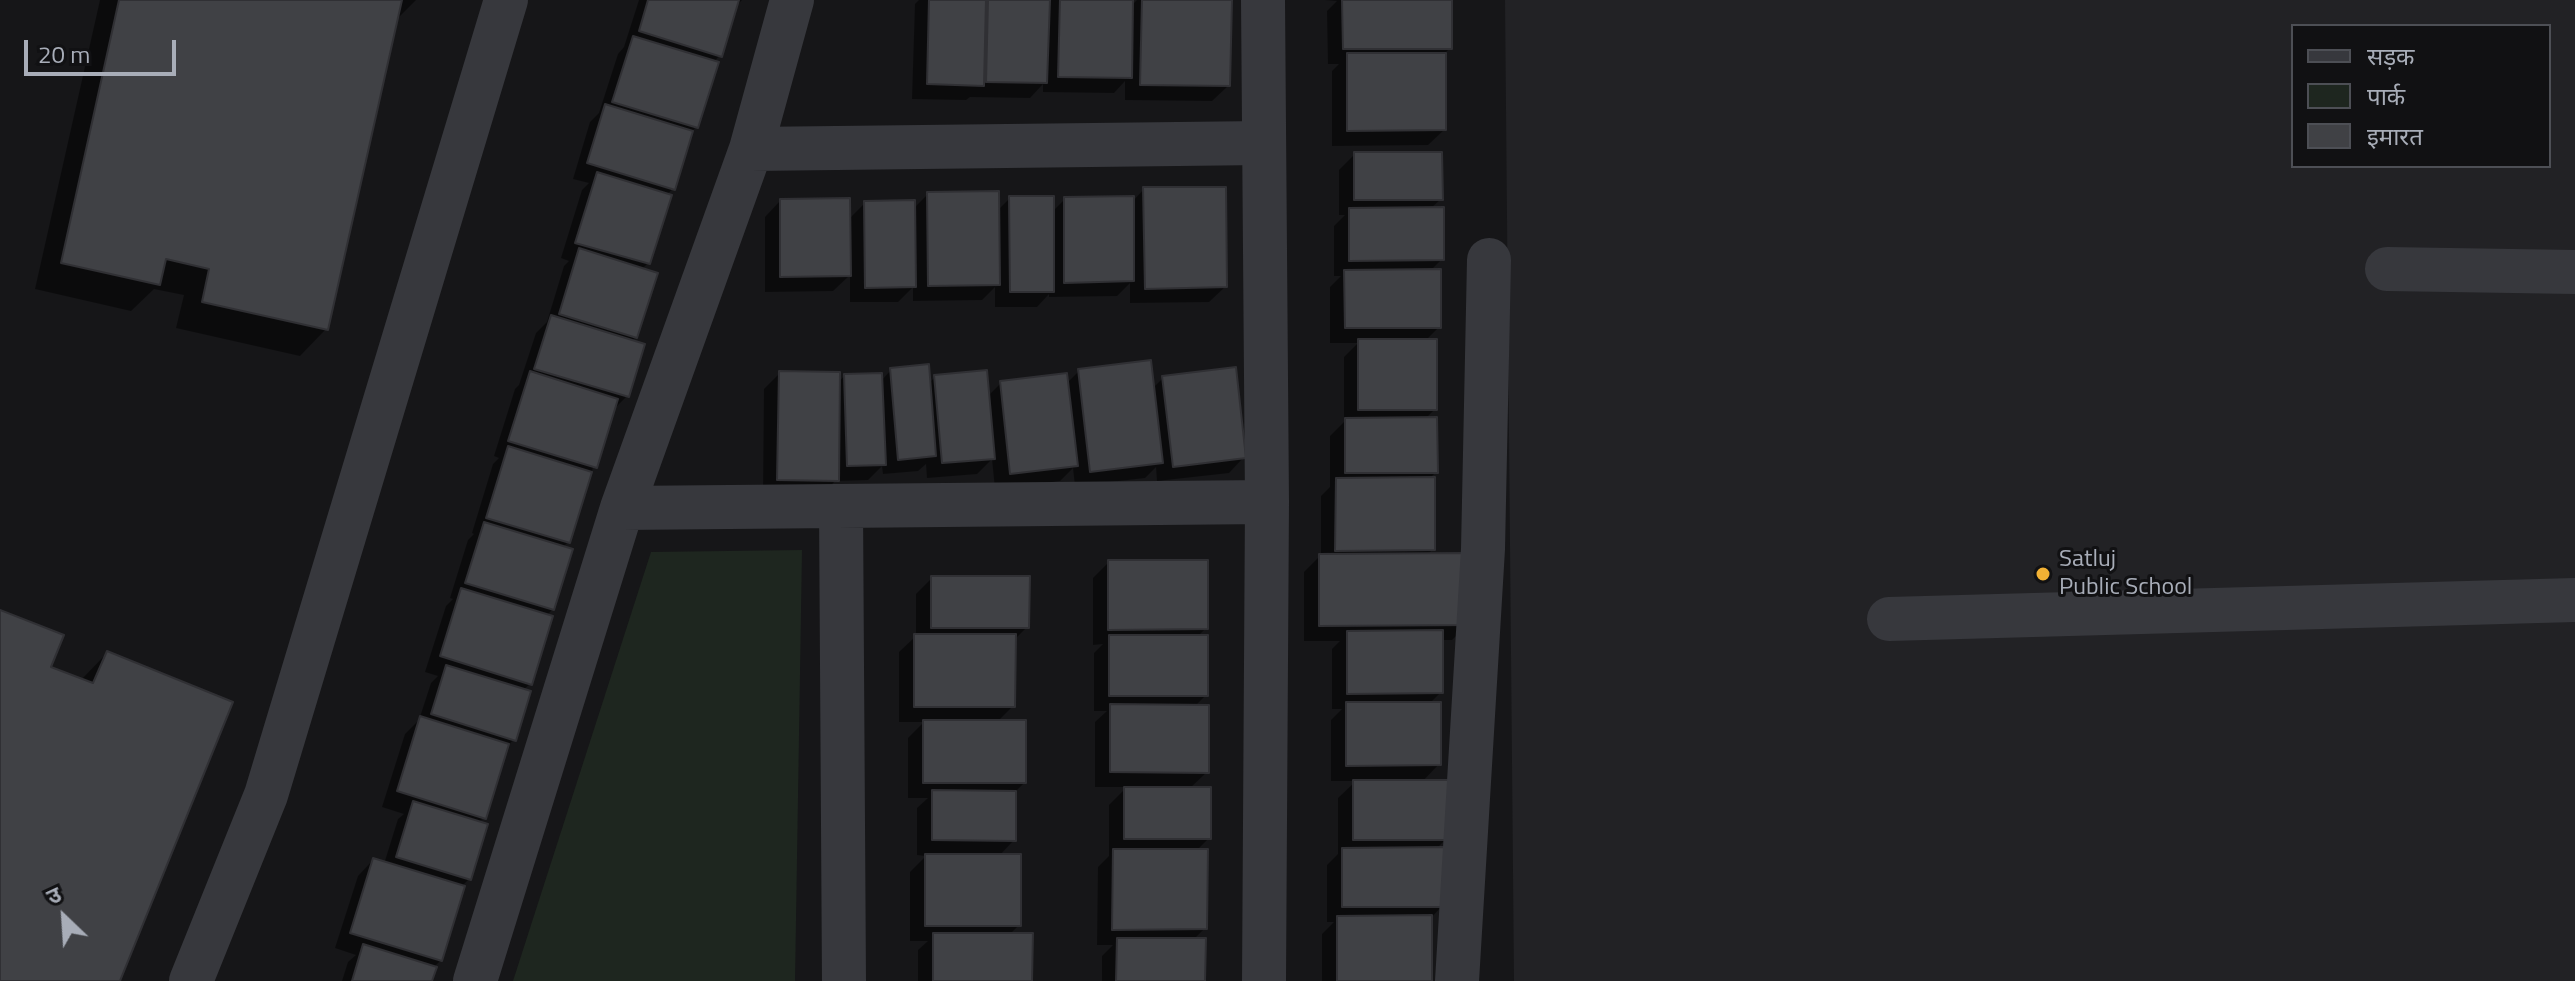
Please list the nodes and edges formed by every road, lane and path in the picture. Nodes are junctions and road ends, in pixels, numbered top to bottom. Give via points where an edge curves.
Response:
1 (506, 0) edge
2 (792, 0) edge
3 (1263, 0) edge
4 (1263, 143) junction
5 (751, 149) junction
6 (1489, 260) dead end
7 (2387, 269) dead end
8 (2575, 272) edge
9 (1267, 502) junction
10 (841, 506) junction
11 (622, 508) junction
12 (2575, 600) edge
13 (1889, 619) dead end
14 (191, 981) edge
15 (475, 981) edge
16 (844, 981) edge
17 (1264, 981) edge
18 (1457, 981) edge

1 - 14 street via 266,795
2 - 5 street
3 - 4 street
4 - 5 street
4 - 9 street
5 - 11 street
6 - 18 street via 1483,549
7 - 8 street
9 - 10 street
9 - 17 street
10 - 11 street
10 - 16 street
11 - 15 street
12 - 13 street

